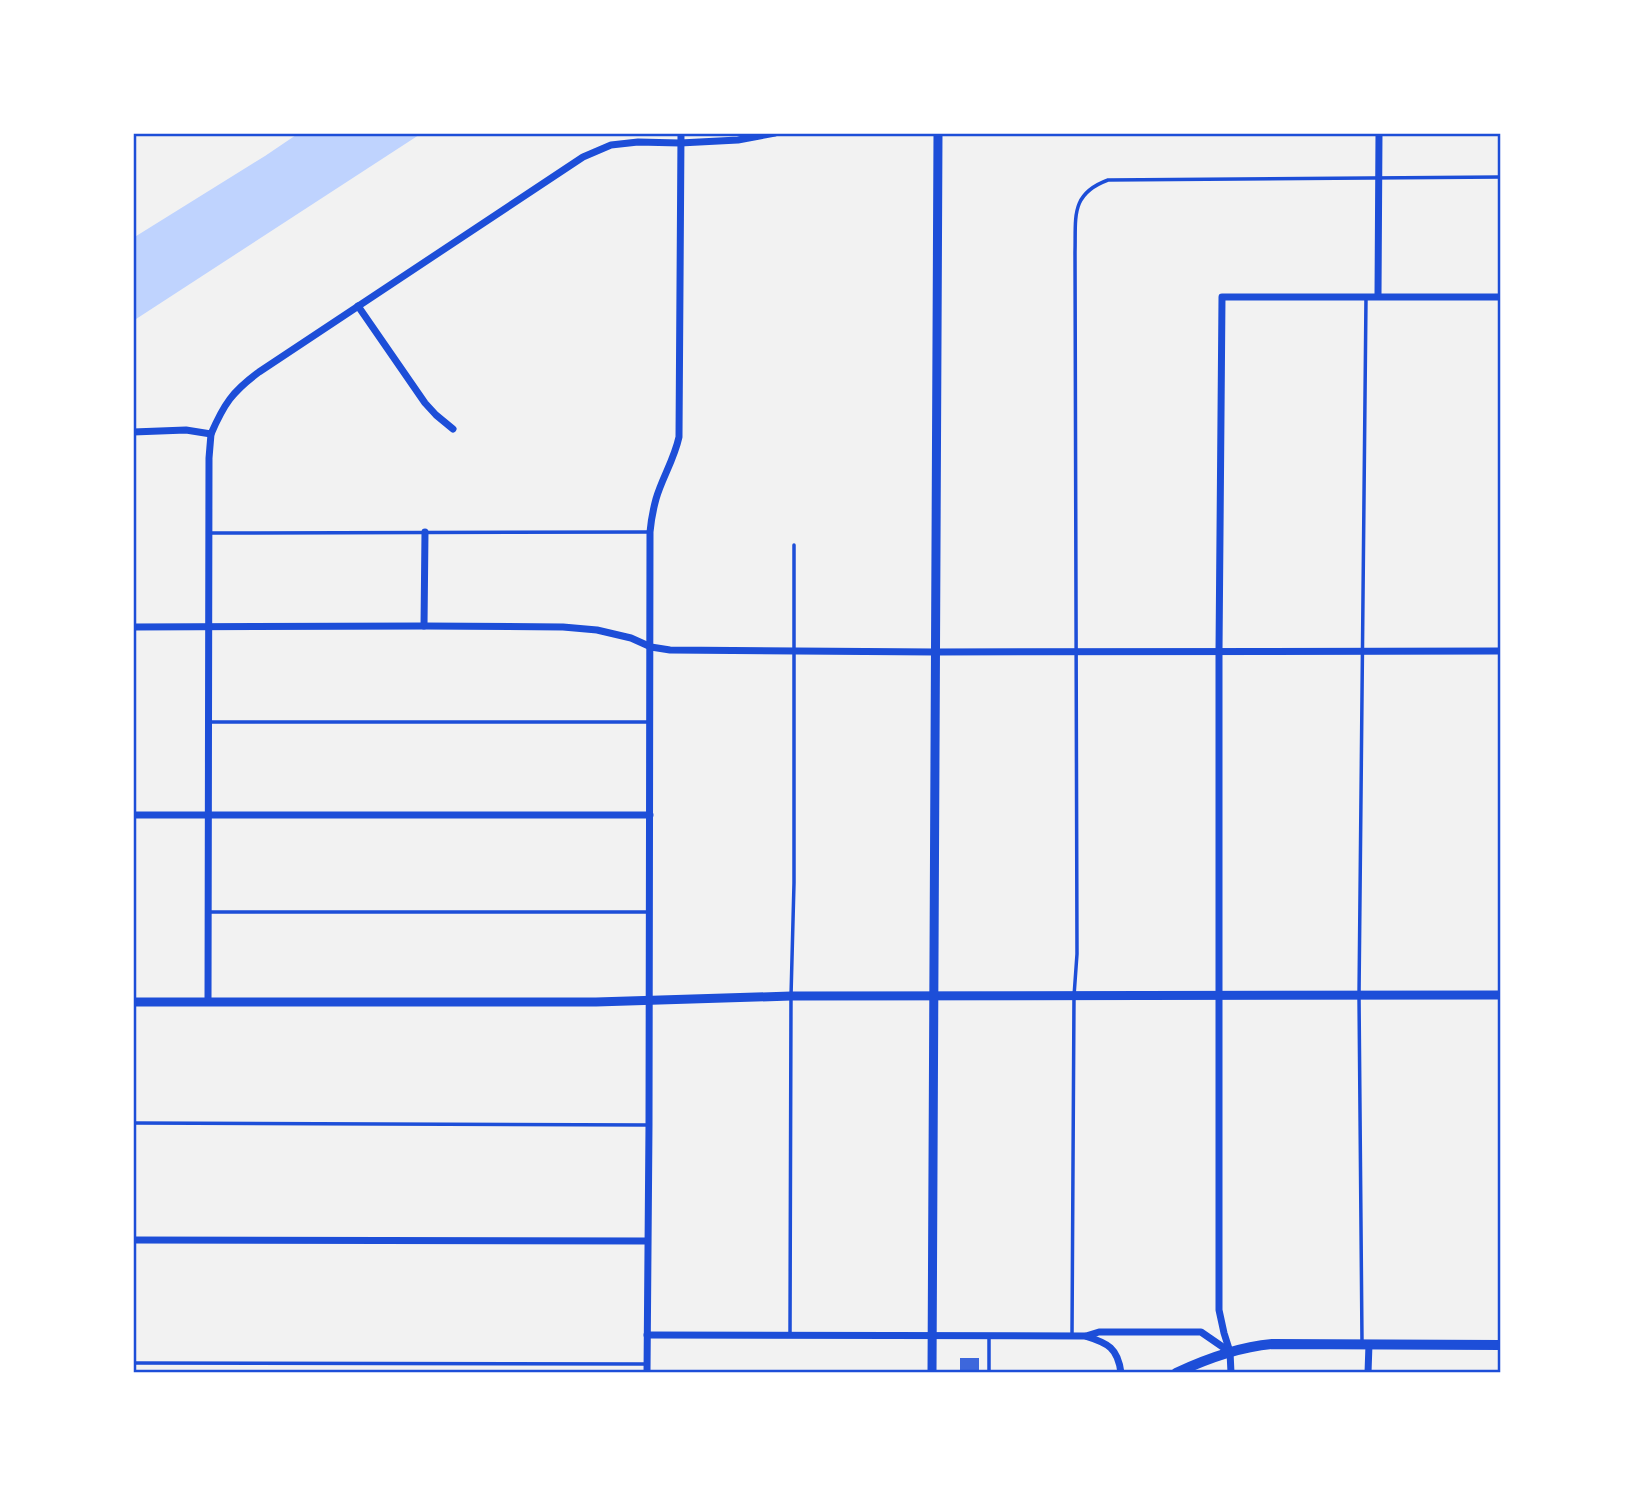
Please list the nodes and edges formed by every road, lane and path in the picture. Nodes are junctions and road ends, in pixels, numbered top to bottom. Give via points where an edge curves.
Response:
1 (681, 133) edge
2 (775, 133) edge
3 (938, 133) edge
4 (1379, 133) edge
5 (680, 143) junction
6 (1379, 177) junction
7 (1501, 177) edge
8 (1366, 296) junction
9 (1378, 296) junction
10 (1501, 297) edge
11 (358, 306) junction
12 (453, 429) dead end
13 (133, 432) edge
14 (211, 434) junction
15 (425, 532) junction
16 (650, 532) junction
17 (209, 533) junction
18 (794, 545) dead end
19 (424, 626) junction
20 (133, 627) edge
21 (210, 627) junction
22 (651, 647) junction
23 (794, 651) junction
24 (1219, 651) junction
25 (1363, 651) junction
26 (1501, 651) edge
27 (934, 652) junction
28 (1076, 652) junction
29 (210, 722) junction
30 (650, 722) junction
31 (133, 815) edge
32 (209, 815) junction
33 (650, 815) junction
34 (209, 912) junction
35 (649, 912) junction
36 (1218, 995) junction
37 (1501, 995) edge
38 (791, 996) junction
39 (934, 996) junction
40 (1074, 996) junction
41 (1359, 996) junction
42 (650, 1000) junction
43 (208, 1001) junction
44 (133, 1002) edge
45 (133, 1123) edge
46 (649, 1125) junction
47 (133, 1240) edge
48 (648, 1241) junction
49 (647, 1335) junction
50 (790, 1336) junction
51 (932, 1336) junction
52 (1085, 1336) junction
53 (989, 1337) junction
54 (1072, 1337) junction
55 (1365, 1344) junction
56 (1501, 1345) edge
57 (1230, 1352) junction
58 (133, 1363) edge
59 (647, 1364) junction
60 (647, 1373) edge
61 (932, 1373) edge
62 (989, 1373) edge
63 (1121, 1373) edge
64 (1176, 1373) edge
65 (1231, 1373) edge
66 (1368, 1373) edge

1 - 5 street
2 - 5 street
3 - 27 street
4 - 6 street
5 - 11 street via 611,145 583,157
5 - 16 street via 679,437 657,496
6 - 7 lane
6 - 9 street
6 - 28 lane via 1108,180 1081,199 1076,211 1075,252
8 - 9 street
8 - 24 street via 1222,297
8 - 25 lane
9 - 10 street
11 - 12 street via 425,403
11 - 14 street via 239,386
13 - 14 street
14 - 17 street
15 - 16 lane
15 - 17 lane
15 - 19 street
16 - 22 street
17 - 21 street
18 - 23 lane
19 - 21 street
19 - 22 street via 597,629
20 - 21 street
21 - 29 street
22 - 23 street
22 - 30 street
23 - 27 street
23 - 38 lane
24 - 25 street
24 - 28 street
24 - 36 street
25 - 26 street
25 - 41 lane
27 - 28 street
27 - 39 street
28 - 40 lane
29 - 30 lane
29 - 32 street
30 - 33 street
31 - 32 street
32 - 33 street
32 - 34 street
33 - 35 street
34 - 35 lane
34 - 43 street
35 - 42 street
36 - 40 street
36 - 41 street
36 - 57 street via 1219,1310
37 - 41 street
38 - 39 street
38 - 42 street
38 - 50 lane
39 - 40 street
39 - 51 street
40 - 54 lane
41 - 55 lane
42 - 43 street
42 - 46 street
43 - 44 street
45 - 46 lane
46 - 48 street
47 - 48 street
48 - 49 street
49 - 50 street
49 - 59 street
50 - 51 street
51 - 53 street
51 - 61 street
52 - 54 street
52 - 57 street via 1099,1332 1201,1332
52 - 63 street via 1111,1348
53 - 54 street
53 - 62 lane
55 - 56 main road
55 - 57 main road via 1272,1344
55 - 66 street
57 - 64 main road
57 - 65 street
58 - 59 lane
59 - 60 street

